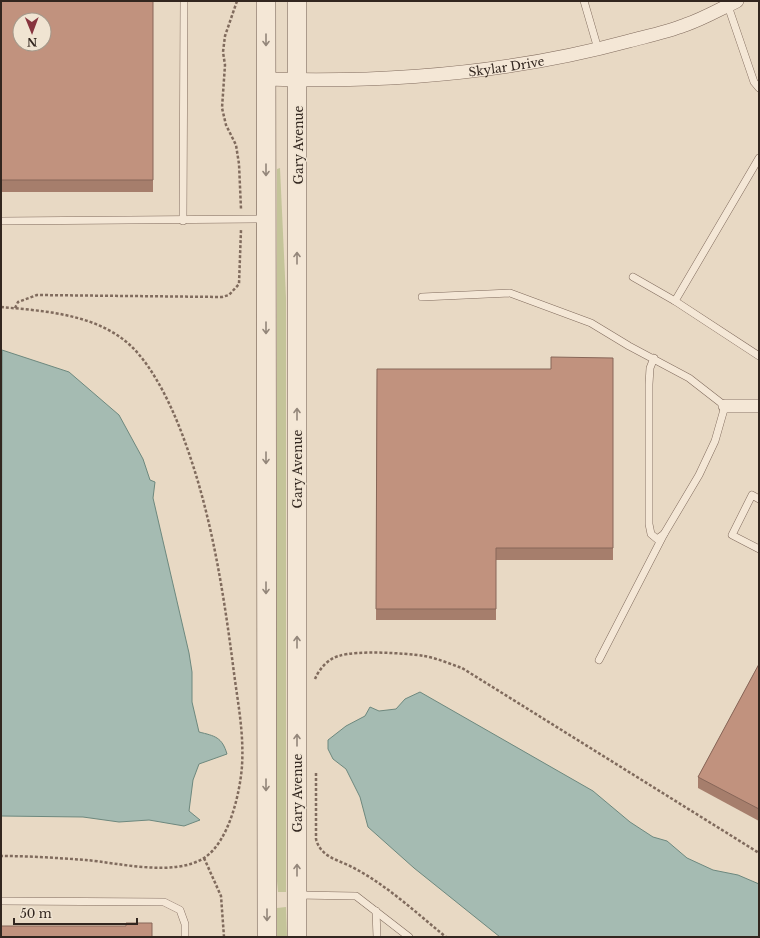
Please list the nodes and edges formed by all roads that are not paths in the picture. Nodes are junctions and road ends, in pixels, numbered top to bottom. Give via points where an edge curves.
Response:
1 (184, 1) edge
2 (266, 1) edge
3 (297, 1) edge
4 (584, 1) edge
5 (730, 2) edge
6 (598, 49) junction
7 (266, 79) junction
8 (298, 80) junction
9 (759, 88) edge
10 (759, 158) edge
11 (266, 219) junction
12 (1, 221) edge
13 (183, 221) junction
14 (633, 277) dead end
15 (422, 296) dead end
16 (675, 301) junction
17 (759, 356) edge
18 (654, 358) junction
19 (725, 406) junction
20 (759, 406) edge
21 (759, 499) edge
22 (664, 534) junction
23 (759, 549) edge
24 (599, 660) dead end
25 (297, 895) junction
26 (1, 901) edge
27 (376, 911) junction
28 (185, 937) edge
29 (267, 937) edge
30 (297, 937) edge
31 (377, 937) edge
32 (409, 937) edge

1 - 13 lane
2 -> 7 main road
3 - 8 main road, Gary Avenue
4 - 6 lane
5 - 6 street, Skylar Drive via 685,25
5 - 9 lane via 754,82
6 - 8 street, Skylar Drive via 519,66 414,77
7 - 8 street, Skylar Drive
7 -> 11 main road
25 -> 8 main road, Gary Avenue
10 - 16 lane
11 - 13 lane
11 -> 29 main road
12 - 13 lane
14 - 16 lane
15 - 18 lane via 510,293 591,323
16 - 17 lane
18 - 19 lane via 690,378
18 - 22 lane via 650,368 649,384 649,524 651,534 656,539
19 - 20 street
19 - 22 lane via 716,441
21 - 23 lane via 752,495 732,535
22 - 24 lane
25 - 27 lane via 356,896
25 - 30 main road, Gary Avenue
26 - 28 lane via 164,902 180,910 185,924
27 - 31 lane
27 - 32 lane

